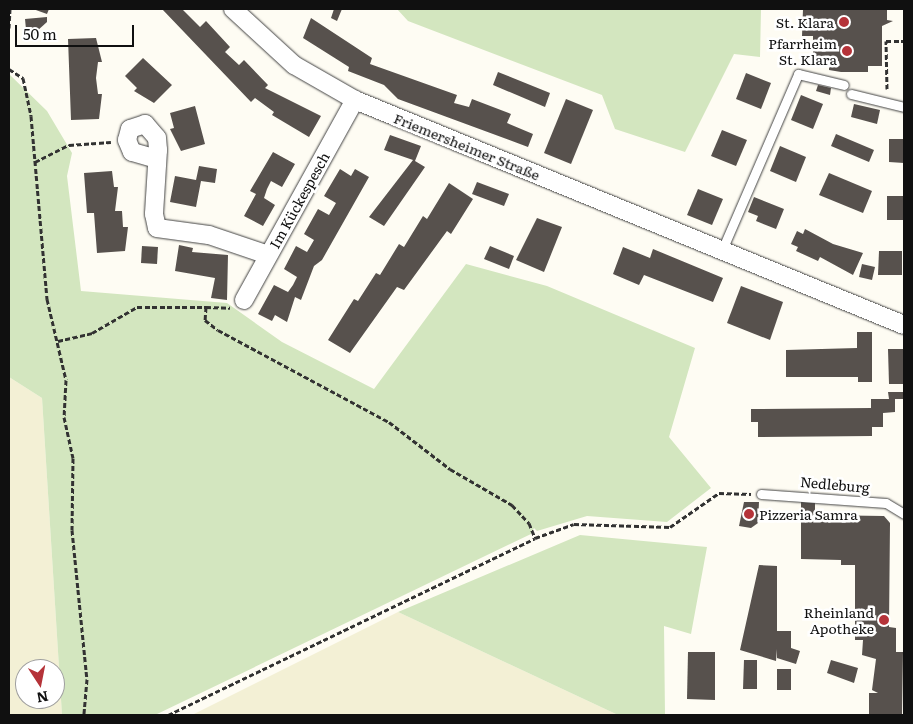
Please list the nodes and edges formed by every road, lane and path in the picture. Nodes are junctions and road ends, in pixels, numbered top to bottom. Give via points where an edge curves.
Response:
1 (10, 9) edge
2 (234, 9) edge
3 (9, 28) edge
4 (904, 40) edge
5 (9, 68) edge
6 (844, 85) dead end
7 (887, 89) dead end
8 (852, 94) dead end
9 (355, 100) junction
10 (904, 107) edge
11 (127, 140) junction
12 (157, 159) junction
13 (35, 162) junction
14 (722, 250) junction
15 (268, 255) junction
16 (244, 300) joint
17 (206, 307) junction
18 (904, 325) edge
19 (58, 341) junction
20 (761, 494) joint
21 (904, 514) edge
22 (535, 538) junction
23 (84, 715) edge
24 (168, 715) edge

1 - 3 path
2 - 9 street, Friemersheimer Straße via 294,65
4 - 7 path via 886,41
5 - 13 path via 23,78
6 - 14 lane via 798,74
8 - 10 lane
9 - 14 street, Friemersheimer Straße
9 - 15 street, Im Kückespesch
11 - 12 street via 139,157
11 - 12 street via 137,124 153,129
11 - 13 path via 69,145
12 - 15 street via 157,228 209,234
13 - 19 path via 47,300
14 - 18 street, Friemersheimer Straße
15 - 16 street, Im Kückespesch
16 - 17 path via 226,309
17 - 19 path via 137,307 92,333
17 - 22 path via 205,320 218,330 389,422 450,468 512,505 529,523
19 - 23 path via 66,380 64,417 73,458 72,530 87,679
20 - 21 lane, Nedleburg via 886,503
20 - 22 path via 719,493 670,527 574,524
22 - 24 path

